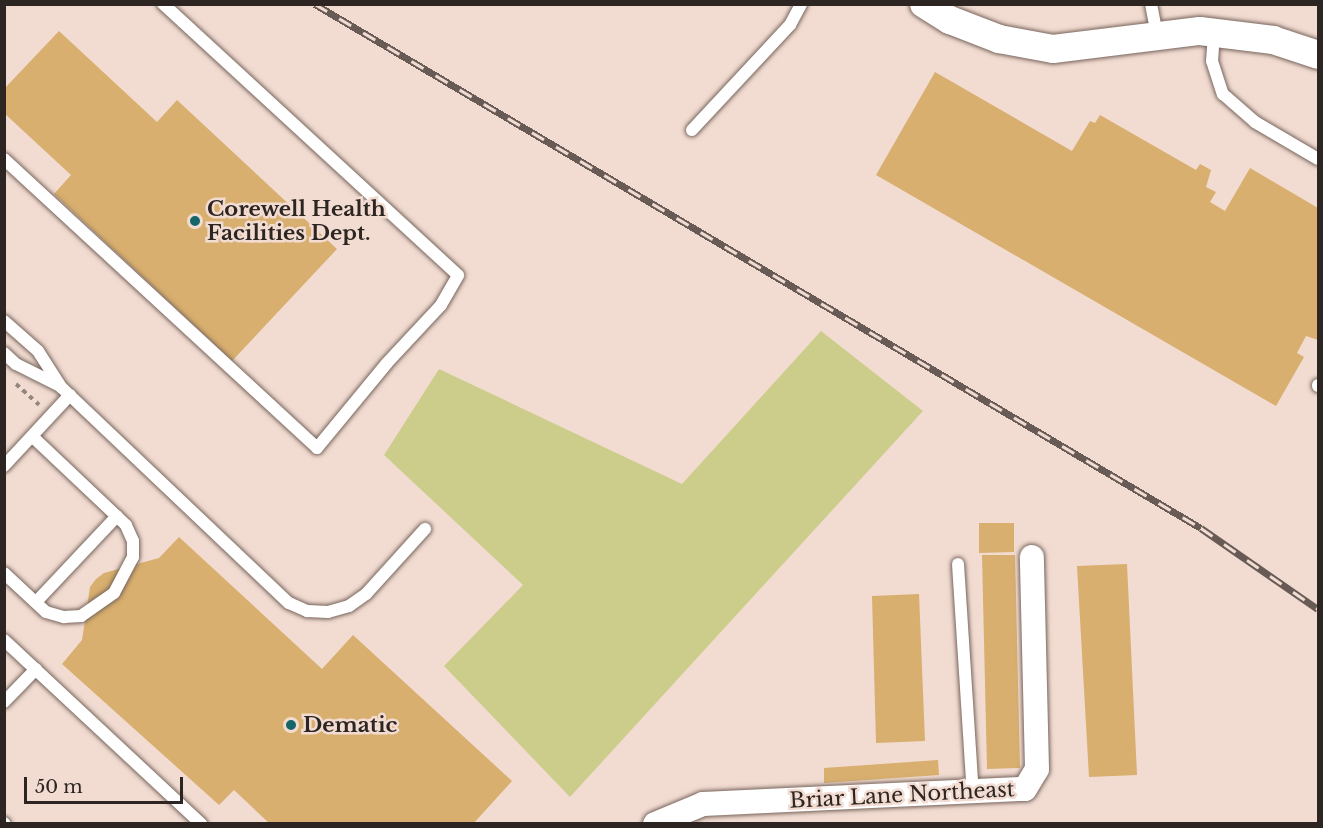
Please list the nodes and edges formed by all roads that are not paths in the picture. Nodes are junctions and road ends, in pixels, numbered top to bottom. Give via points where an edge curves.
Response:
1 (163, 4) edge
2 (801, 4) edge
3 (924, 4) edge
4 (1151, 4) edge
5 (1214, 32) junction
6 (1158, 36) junction
7 (1318, 55) edge
8 (692, 130) dead end
9 (4, 159) edge
10 (1318, 159) edge
11 (4, 321) edge
12 (4, 353) edge
13 (65, 391) junction
14 (32, 436) junction
15 (4, 466) edge
16 (117, 516) junction
17 (425, 530) dead end
18 (1032, 557) dead end
19 (958, 564) dead end
20 (4, 573) edge
21 (36, 602) junction
22 (4, 640) edge
23 (36, 669) junction
24 (4, 702) edge
25 (974, 794) junction
26 (201, 824) edge
27 (655, 824) edge

1 - 9 lane via 458,275 441,306 387,363 317,448
2 - 8 lane via 790,25
3 - 6 street via 950,20 999,39 1053,49
4 - 6 lane
5 - 6 street
5 - 7 street via 1273,40
5 - 10 lane via 1212,61 1223,94 1255,122
11 - 13 lane via 38,351
12 - 13 lane
13 - 14 lane
13 - 17 lane via 288,603 307,611 328,612 366,594
14 - 15 lane
14 - 16 lane
16 - 21 lane
16 - 21 lane via 133,541 133,557 114,593 81,616 46,612
18 - 25 street, Briar Lane Northeast via 1037,769 1025,789
19 - 25 lane
20 - 21 lane
22 - 23 lane
23 - 24 lane
23 - 26 lane
25 - 27 street, Briar Lane Northeast via 703,804

